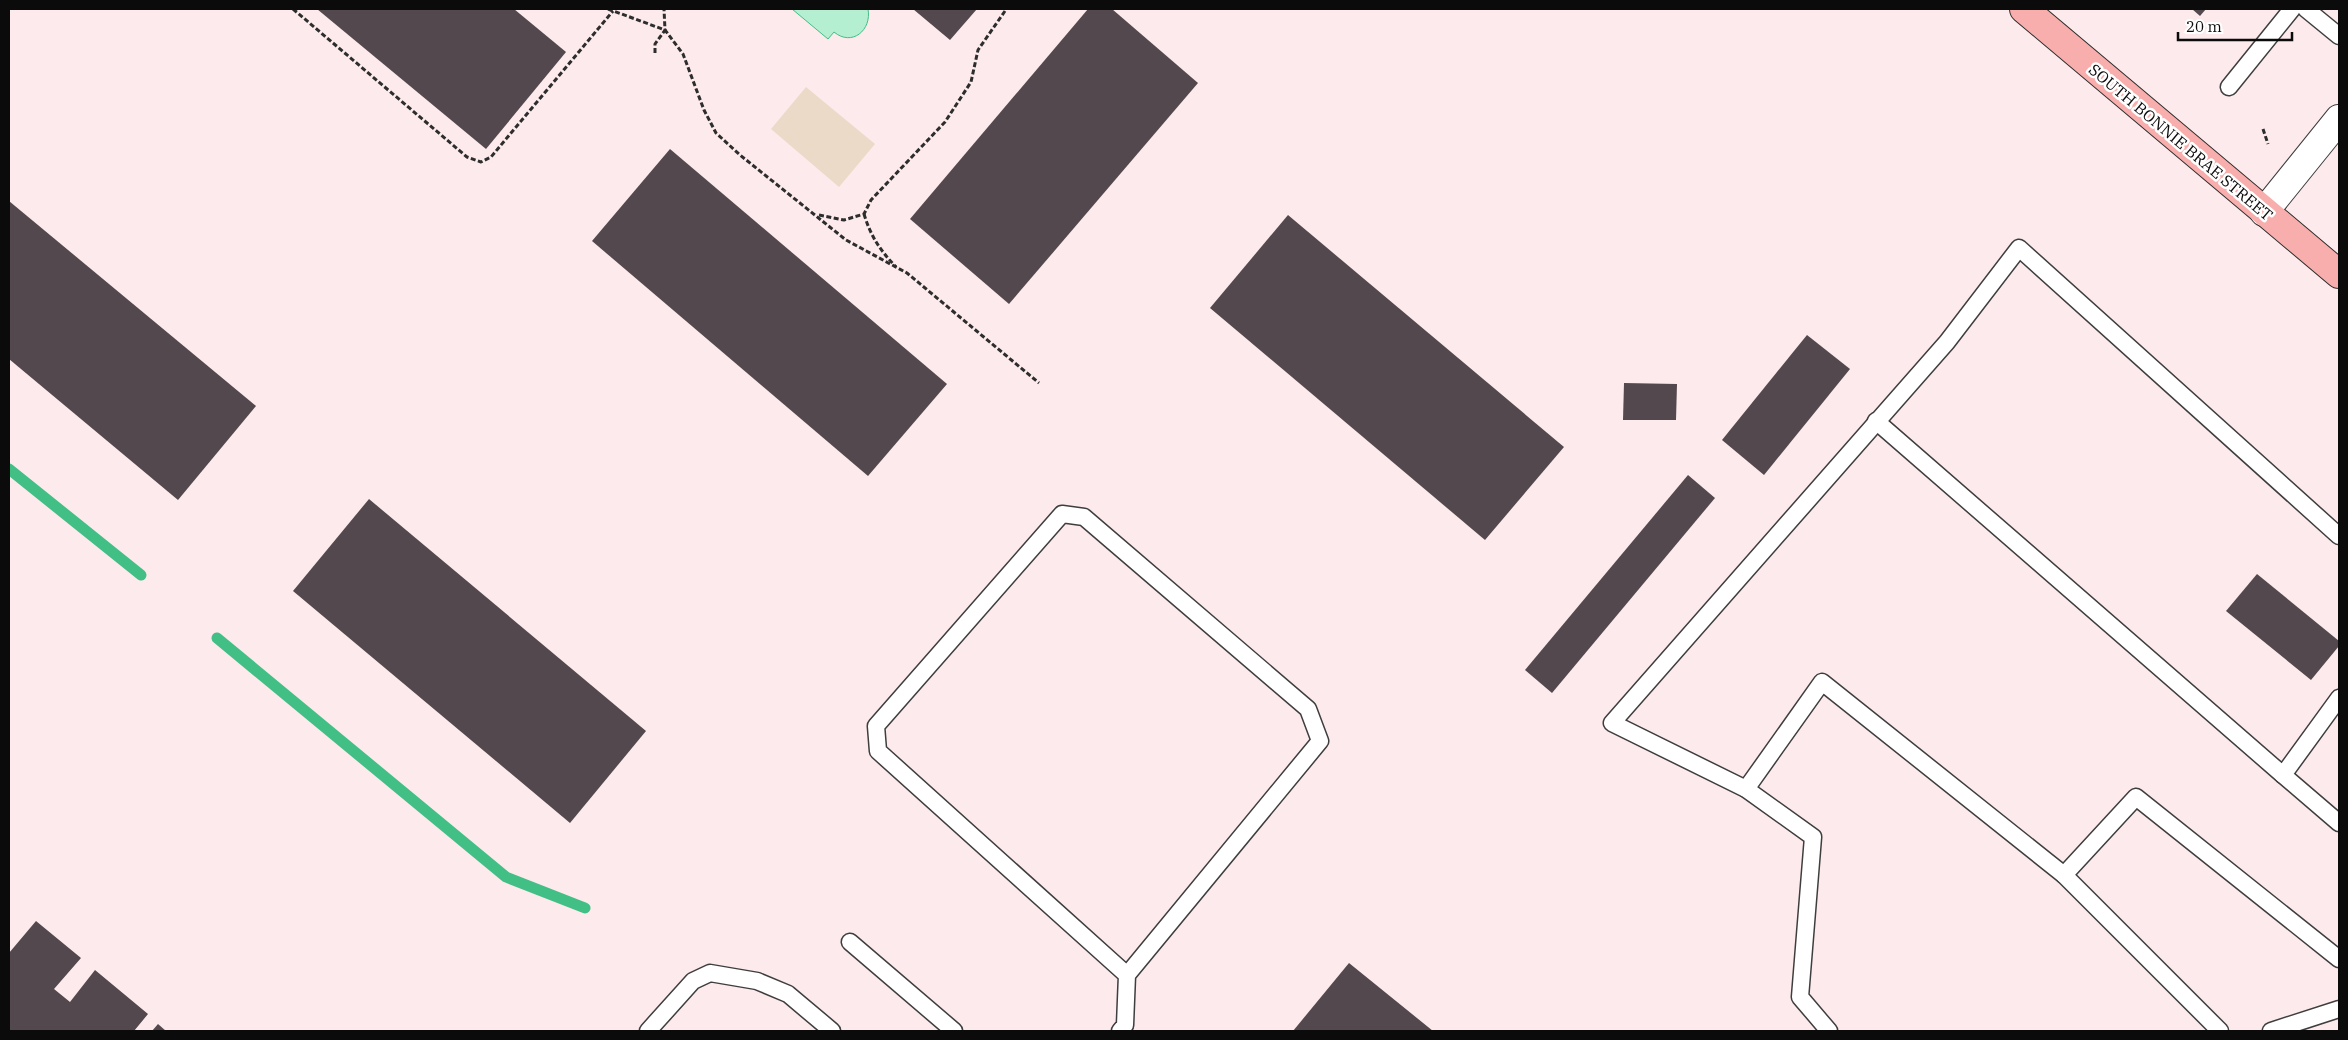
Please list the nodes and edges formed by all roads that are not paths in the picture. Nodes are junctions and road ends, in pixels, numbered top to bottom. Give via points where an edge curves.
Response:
1 (2024, 9) edge
2 (2292, 9) edge
3 (2306, 9) edge
4 (2339, 36) edge
5 (2229, 87) dead end
6 (2339, 119) edge
7 (2264, 212) junction
8 (2339, 274) edge
9 (1876, 421) junction
10 (2339, 536) edge
11 (2339, 698) edge
12 (2283, 775) junction
13 (1746, 789) junction
14 (2339, 823) edge
15 (2064, 875) junction
16 (850, 942) dead end
17 (2339, 959) edge
18 (1127, 975) junction
19 (2339, 1009) edge
20 (648, 1031) edge
21 (832, 1031) edge
22 (954, 1031) edge
23 (1120, 1031) edge
24 (1829, 1031) edge
25 (2220, 1031) edge
26 (2271, 1031) edge

1 - 7 main road, SOUTH BONNIE BRAE STREET
2 - 5 lane
3 - 4 lane
6 - 7 street
7 - 8 main road, SOUTH BONNIE BRAE STREET
9 - 10 lane via 1947,342 2019,248
9 - 12 lane
9 - 13 lane via 1612,723
11 - 12 lane
12 - 14 lane
13 - 15 lane via 1822,682
13 - 24 lane via 1813,837 1800,997
15 - 17 lane via 2136,797
15 - 25 lane
16 - 22 lane
18 - 18 lane via 878,751 876,726 1062,514 1084,517 1308,709 1320,742
18 - 23 lane via 1125,1025
19 - 26 lane
20 - 21 lane via 693,981 710,973 757,981 788,994

